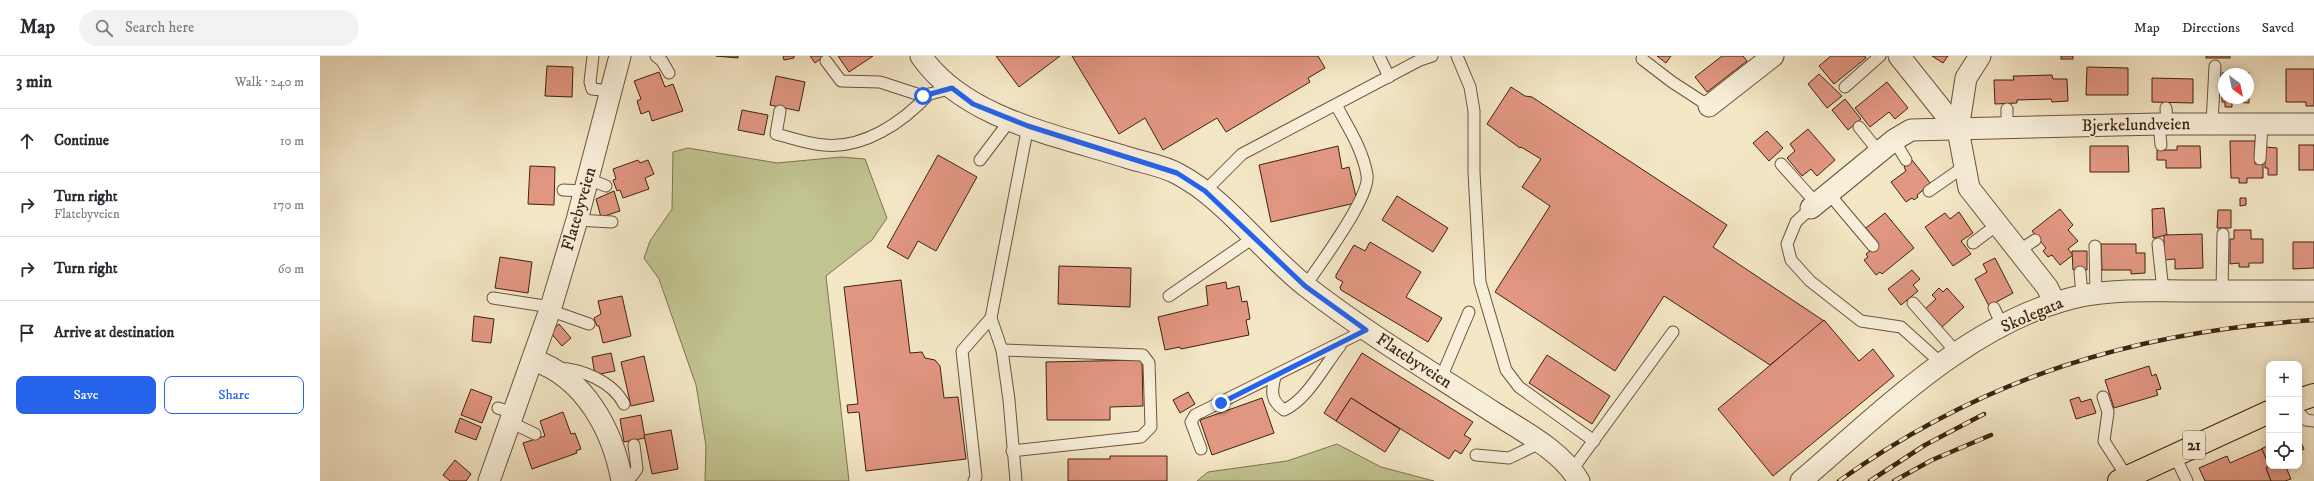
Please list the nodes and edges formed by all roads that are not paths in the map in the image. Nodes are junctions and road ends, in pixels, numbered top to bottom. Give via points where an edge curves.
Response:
1 (593, 56) edge
2 (620, 56) edge
3 (656, 56) edge
4 (1379, 56) edge
5 (1432, 56) edge
6 (1457, 56) edge
7 (1773, 56) edge
8 (1880, 56) edge
9 (1980, 56) edge
10 (924, 57) edge
11 (1642, 58) dead end
12 (1906, 59) edge
13 (826, 61) dead end
14 (2215, 66) dead end
15 (669, 73) dead end
16 (1388, 77) junction
17 (1845, 87) dead end
18 (952, 88) junction
19 (612, 91) junction
20 (929, 94) junction
21 (1336, 105) junction
22 (1709, 106) joint
23 (780, 111) dead end
24 (2164, 119) junction
25 (1019, 122) junction
26 (2212, 124) junction
27 (2262, 124) junction
28 (2314, 124) edge
29 (1858, 127) dead end
30 (1958, 130) junction
31 (2160, 145) dead end
32 (1887, 146) junction
33 (2260, 159) dead end
34 (980, 160) dead end
35 (1906, 160) dead end
36 (1781, 164) dead end
37 (1965, 166) junction
38 (593, 185) junction
39 (563, 190) dead end
40 (1205, 191) junction
41 (1929, 191) dead end
42 (1820, 202) junction
43 (577, 220) junction
44 (612, 222) dead end
45 (1997, 225) junction
46 (2223, 234) dead end
47 (1253, 238) junction
48 (2035, 240) dead end
49 (1973, 243) dead end
50 (2158, 244) dead end
51 (1873, 246) dead end
52 (2095, 246) dead end
53 (2018, 251) junction
54 (2080, 272) dead end
55 (1305, 286) junction
56 (2162, 291) junction
57 (2222, 291) junction
58 (2314, 291) edge
59 (2089, 295) junction
60 (1168, 296) dead end
61 (493, 298) dead end
62 (1913, 303) dead end
63 (2055, 303) junction
64 (550, 309) junction
65 (1470, 312) dead end
66 (991, 318) junction
67 (589, 324) dead end
68 (1366, 330) junction
69 (1673, 332) dead end
70 (1343, 342) junction
71 (1002, 350) junction
72 (1949, 358) junction
73 (533, 360) junction
74 (553, 368) junction
75 (1275, 377) junction
76 (1441, 378) junction
77 (2314, 395) edge
78 (2103, 397) dead end
79 (2302, 399) edge
80 (624, 404) dead end
81 (2266, 413) edge
82 (507, 414) junction
83 (2302, 416) edge
84 (2314, 420) edge
85 (534, 434) dead end
86 (1594, 441) junction
87 (1540, 443) junction
88 (634, 445) dead end
89 (1201, 449) dead end
90 (1012, 451) junction
91 (2174, 454) junction
92 (1476, 455) dead end
93 (1576, 475) edge
94 (2123, 479) edge
95 (490, 481) edge
96 (622, 481) edge
97 (974, 481) edge
98 (1016, 481) edge
99 (1801, 481) edge
100 (2187, 481) edge

1 - 19 lane via 590,82 592,89
2 - 19 street, Flatebyveien
3 - 15 lane
4 - 16 lane
5 - 16 lane
6 - 86 lane via 1470,87 1474,112 1474,172 1480,282 1506,370 1519,387
7 - 22 street
8 - 17 lane
9 - 30 street via 1966,78
10 - 18 street, Flatebyveien
11 - 22 lane via 1672,82
12 - 30 street
13 - 20 lane via 841,81 880,82 923,96
14 - 26 lane
16 - 21 lane
18 - 20 lane
18 - 25 street, Flatebyveien via 973,104
19 - 38 street, Flatebyveien
20 - 23 lane via 917,108 885,129 862,141 843,146 824,145 776,134
21 - 40 lane via 1242,154
21 - 55 lane via 1359,147 1368,177 1356,211
24 - 26 street, Bjerkelundveien
24 - 30 street, Bjerkelundveien via 2007,119
24 - 31 lane
25 - 34 lane
25 - 40 street, Flatebyveien via 1177,173
25 - 66 lane
26 - 27 street, Bjerkelundveien
27 - 28 street, Bjerkelundveien
27 - 33 lane
29 - 32 lane
30 - 32 street, Bjerkelundveien via 1911,130
30 - 37 street
32 - 35 lane
32 - 42 street, Bjerkelundveien
36 - 42 lane
37 - 41 lane
37 - 45 street via 1969,188
38 - 39 lane
38 - 43 street, Flatebyveien
40 - 47 street, Flatebyveien
42 - 51 lane
42 - 72 lane via 1796,222 1787,244 1791,260 1810,281 1861,321 1901,327
43 - 44 lane
43 - 64 street, Flatebyveien
45 - 49 lane
45 - 53 street
46 - 57 lane
47 - 55 street, Flatebyveien
47 - 60 lane
48 - 53 lane
50 - 56 lane
52 - 59 lane
53 - 63 street via 2047,287
54 - 59 lane
55 - 68 street, Flatebyveien
56 - 57 street, Skolegata
56 - 59 street, Skolegata
57 - 58 street, Skolegata
59 - 63 street, Skolegata
61 - 64 lane
62 - 72 lane
63 - 72 street, Skolegata via 1998,318
64 - 67 lane
64 - 73 street, Flatebyveien
65 - 76 lane
66 - 71 lane
66 - 97 lane via 962,351 976,477
68 - 70 lane
68 - 76 street, Flatebyveien
69 - 86 lane
70 - 75 lane
70 - 75 lane via 1308,392 1294,406 1284,410 1275,404 1271,391
71 - 90 lane via 1009,400
71 - 90 lane via 1143,355 1149,363 1151,427 1141,437
72 - 99 street, Skolegata
73 - 74 street
73 - 82 street, Flatebyveien
74 - 80 lane via 569,368 609,386
74 - 96 street via 582,395 607,428
75 - 89 lane via 1195,415 1191,422
76 - 87 street, Flatebyveien
77 - 79 main road
78 - 94 lane via 2108,412 2104,441
81 - 91 main road, 21
82 - 85 lane
82 - 95 street, Flatebyveien
83 - 84 lane via 2306,420
86 - 93 lane
87 - 92 lane via 1509,458
87 - 93 street, Flatebyveien
88 - 96 lane via 637,469 632,476
90 - 98 lane
91 - 94 main road, 21
91 - 100 lane

